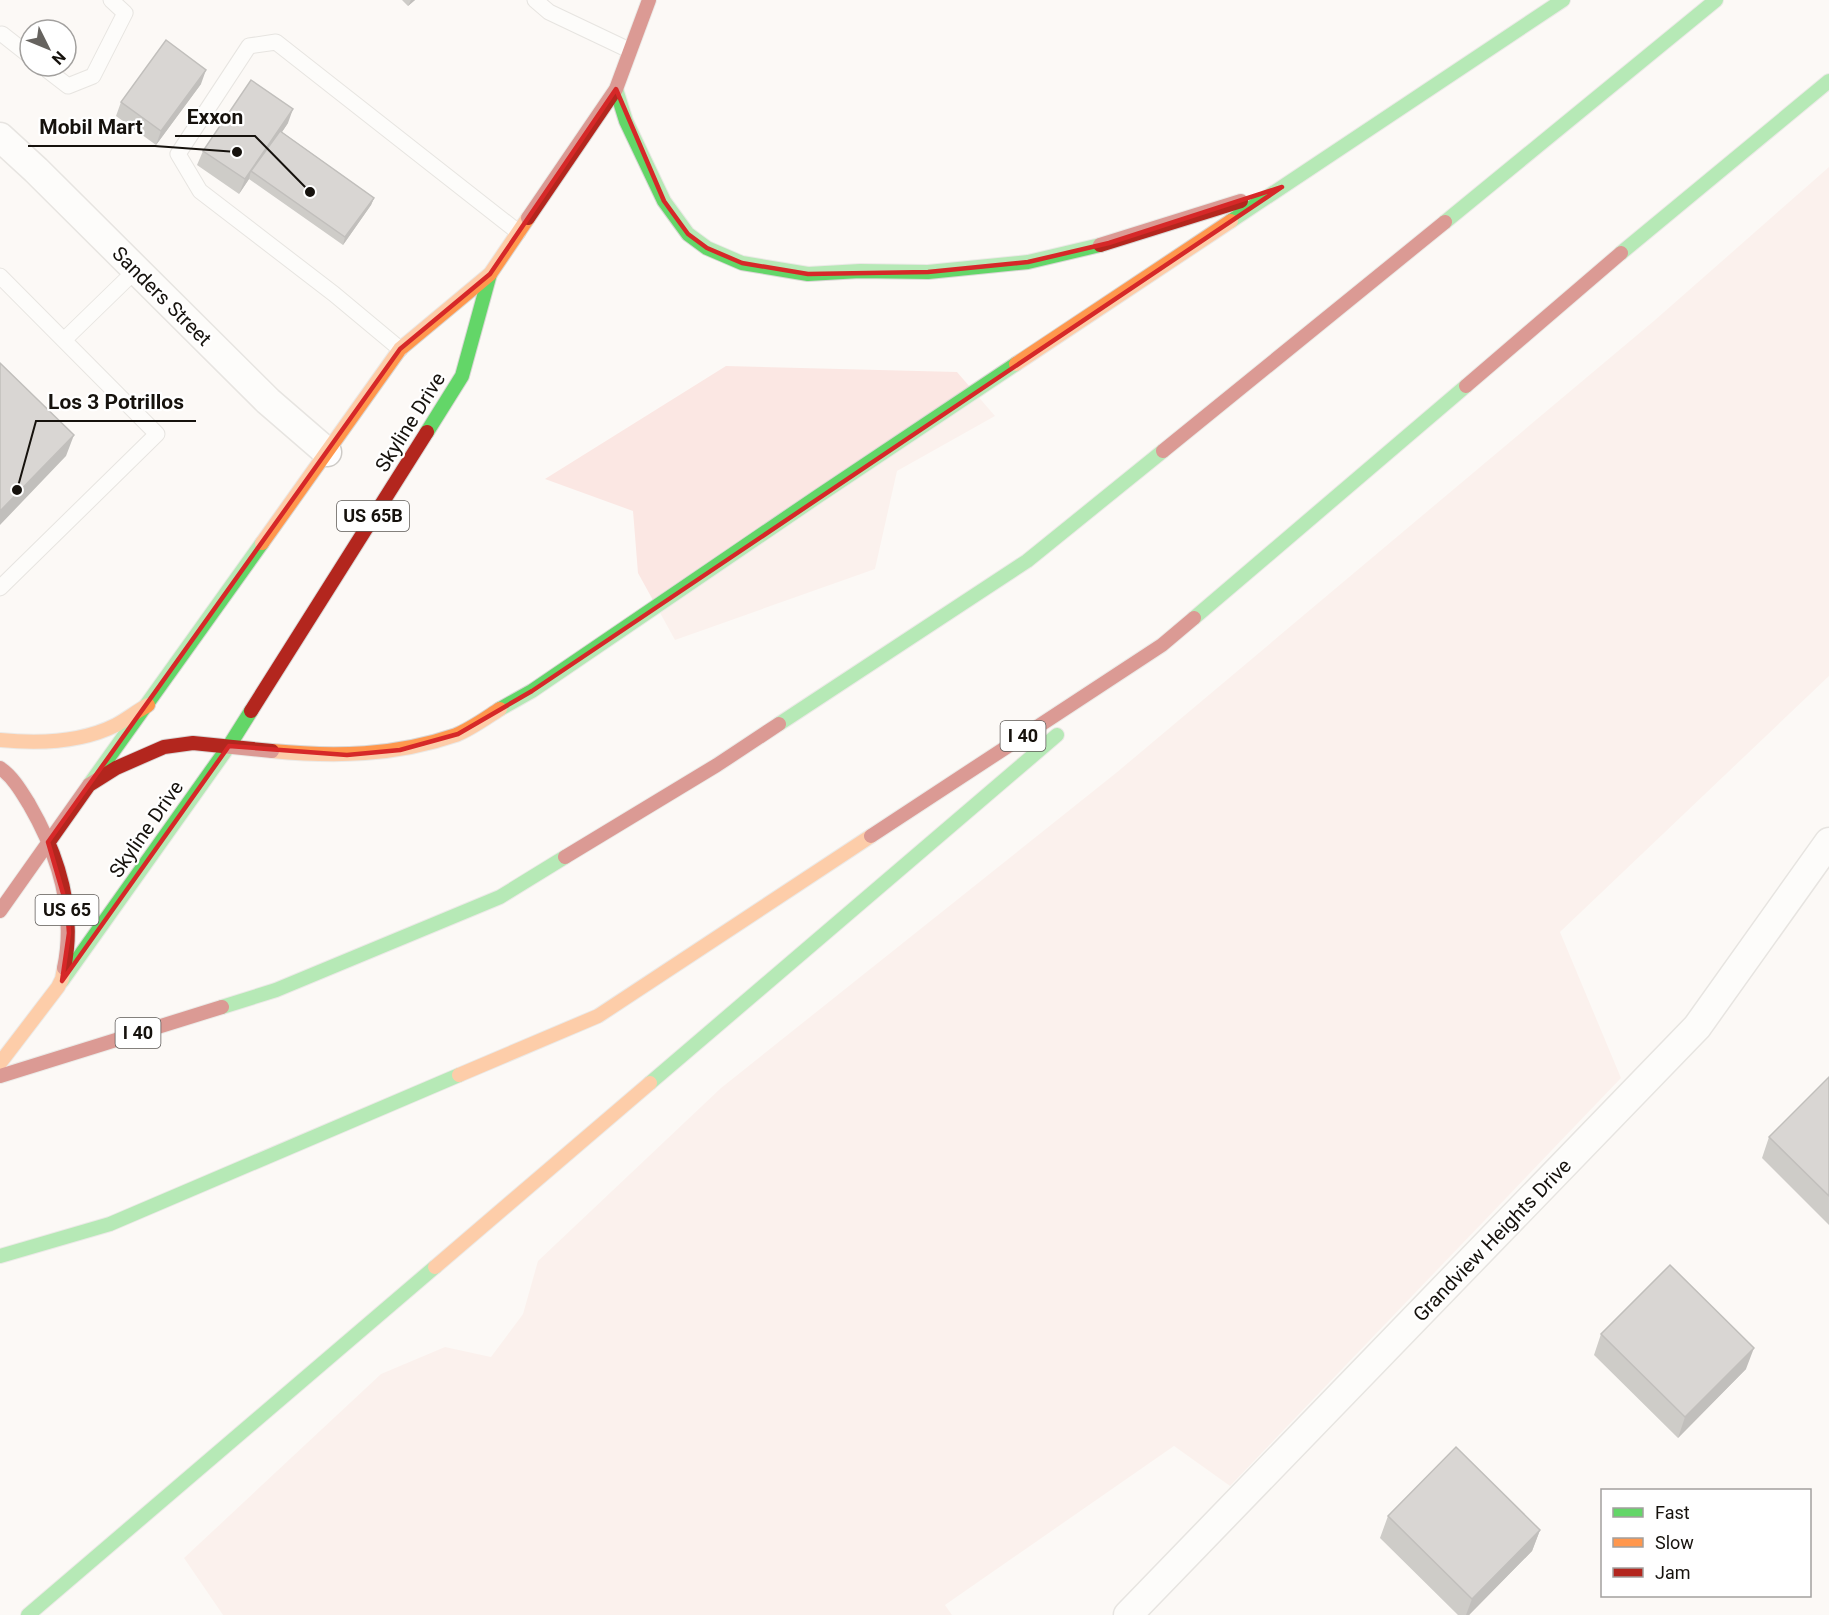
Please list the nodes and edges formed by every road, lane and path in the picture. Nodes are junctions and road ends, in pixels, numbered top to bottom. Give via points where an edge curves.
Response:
1 (111, 0) edge
2 (535, 0) edge
3 (649, 0) edge
4 (1563, 0) edge
5 (1716, 0) edge
6 (1, 34) edge
7 (18, 47) edge
8 (630, 50) junction
9 (58, 78) edge
10 (1829, 81) edge
11 (616, 88) junction
12 (0, 137) edge
13 (1282, 187) junction
14 (518, 232) junction
15 (136, 270) junction
16 (490, 274) junction
17 (0, 276) edge
18 (64, 340) junction
19 (400, 349) junction
20 (327, 452) junction
21 (0, 588) edge
22 (1162, 645) junction
23 (148, 705) junction
24 (0, 740) edge
25 (229, 746) junction
26 (0, 768) edge
27 (89, 785) junction
28 (48, 842) junction
29 (1829, 842) edge
30 (0, 911) edge
31 (62, 981) junction
32 (0, 1063) edge
33 (0, 1076) edge
34 (0, 1256) edge
35 (28, 1615) edge
36 (1128, 1615) edge

1 - 9 lane via 125,13 93,76 68,86
2 - 8 lane via 549,12
3 - 8 main road, US 65B
4 - 13 main road
5 - 33 main road, I 40 via 1027,561 717,765 500,897 276,990
6 - 7 lane
8 - 11 main road, US 65B
10 - 22 main road, I 40
11 - 13 main road via 626,121 655,184 688,234 707,248 742,263 808,274 928,272 1028,262 1109,243
11 - 14 main road, US 65B
12 - 15 street, Sanders Street
13 - 25 main road via 532,691 458,734 400,750 347,755
14 - 16 main road, US 65B
14 - 19 lane via 276,42 249,46 178,154 200,191
15 - 18 lane
15 - 20 street, Sanders Street via 268,401
16 - 19 main road, US 65B
16 - 25 main road, Skyline Drive / US 65B via 462,376
17 - 18 lane
18 - 21 lane via 158,434
19 - 20 main road, US 65B
20 - 23 main road, US 65B
22 - 34 main road, I 40 via 598,1016 110,1224
22 - 35 main road
23 - 24 main road via 116,725 70,740
23 - 27 main road, US 65B
25 - 27 main road via 193,743 164,747
25 - 31 main road, Skyline Drive / US 65B
26 - 28 main road, US 65 via 22,793
27 - 28 main road, US 65B
28 - 30 main road, US 65B
28 - 31 main road, US 65 via 67,907 69,933
29 - 36 street, Grandview Heights Drive via 1698,1027
31 - 32 main road, Skyline Drive / US 65

